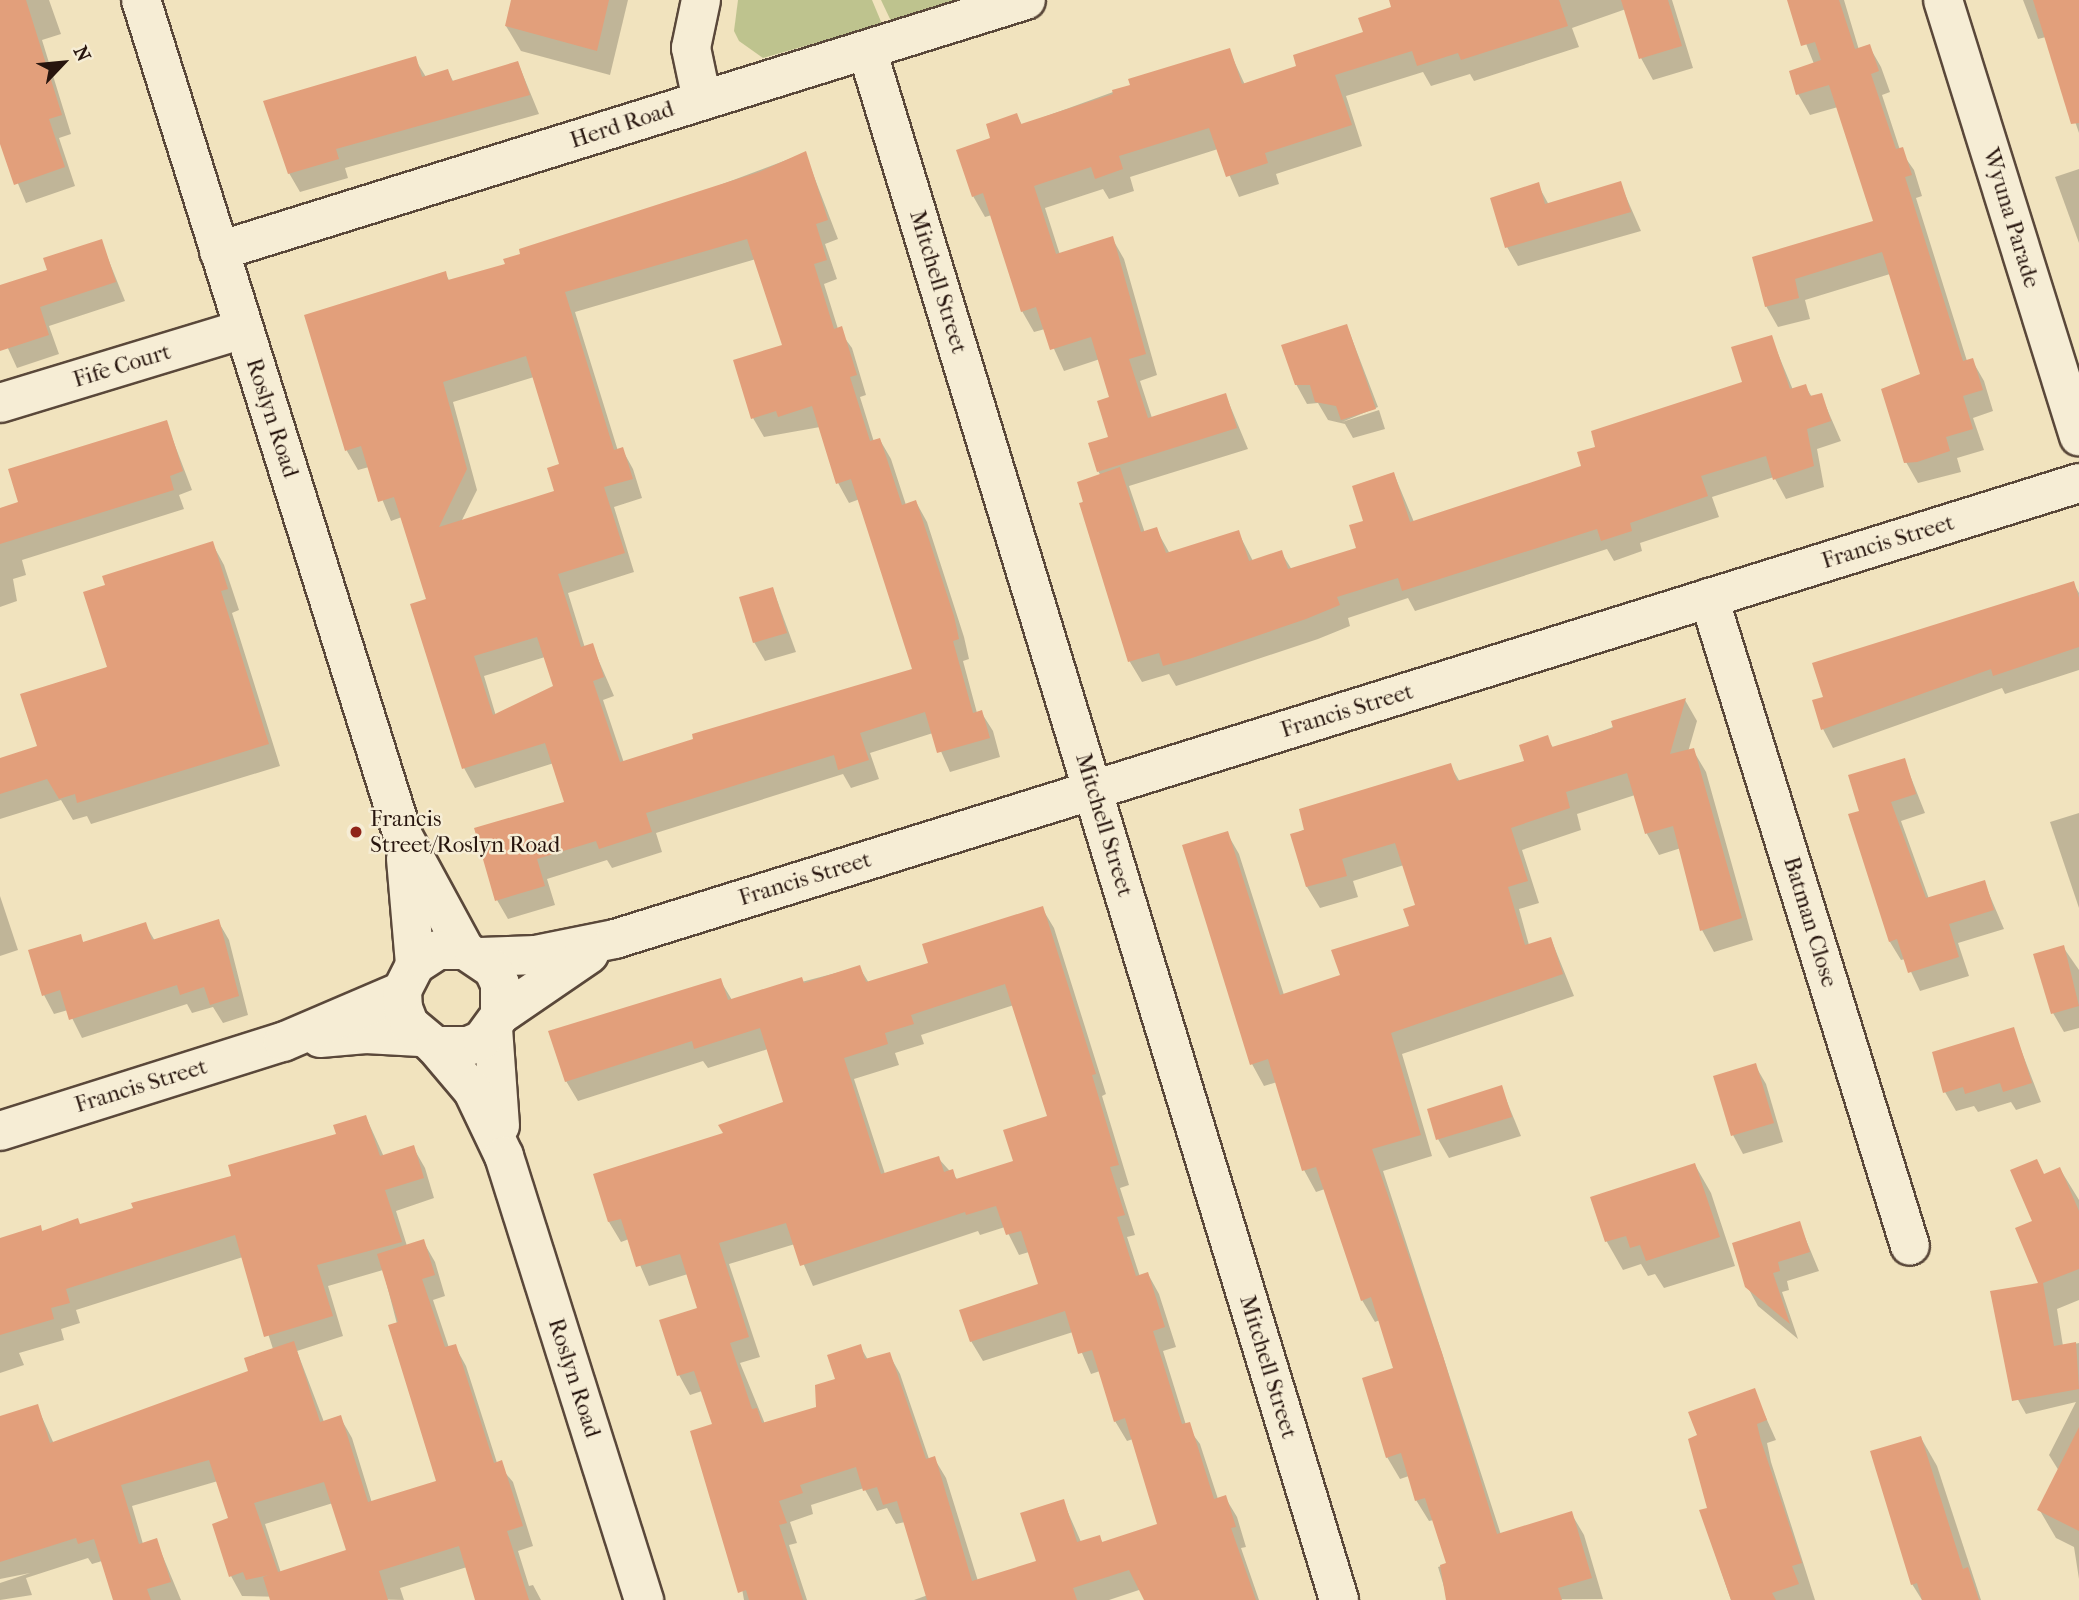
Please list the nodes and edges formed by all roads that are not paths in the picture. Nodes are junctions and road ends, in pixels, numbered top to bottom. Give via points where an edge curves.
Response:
1 (141, 0) edge
2 (701, 0) edge
3 (1026, 0) edge
4 (1942, 0) edge
5 (867, 50) junction
6 (702, 100) junction
7 (219, 251) junction
8 (243, 329) junction
9 (0, 402) edge
10 (2079, 436) edge
11 (2079, 483) edge
12 (1709, 598) junction
13 (1093, 789) junction
14 (403, 836) junction
15 (615, 939) junction
16 (473, 954) junction
17 (409, 978) junction
18 (497, 1021) junction
19 (283, 1042) junction
20 (427, 1042) junction
21 (0, 1131) edge
22 (503, 1156) junction
23 (1910, 1245) dead end
24 (644, 1600) edge
25 (1339, 1600) edge

1 - 7 street, Roslyn Road
2 - 6 street via 691,48
3 - 5 street, Herd Road
4 - 10 street, Wyuna Parade
5 - 6 street, Herd Road
5 - 13 street, Mitchell Street
6 - 7 street, Herd Road
7 - 8 street, Roslyn Road
8 - 9 street, Fife Court
8 - 14 street, Roslyn Road
11 - 12 street, Francis Street
12 - 13 street, Francis Street
12 - 23 street, Batman Close
13 - 15 street, Francis Street
13 - 25 street, Mitchell Street
14 - 16 street, Roslyn Road
14 - 17 street, Roslyn Road
15 - 16 street, Francis Street via 536,955
15 - 18 street, Francis Street via 545,980
16 - 17 street via 438,950
16 - 18 street, Roslyn Road via 500,984
17 - 19 street, Francis Street
17 - 20 street, Roslyn Road via 409,1024
18 - 20 street via 468,1046
18 - 22 street, Roslyn Road
19 - 20 street, Francis Street via 366,1034
19 - 21 street, Francis Street
20 - 22 street, Roslyn Road via 473,1091
22 - 24 street, Roslyn Road

